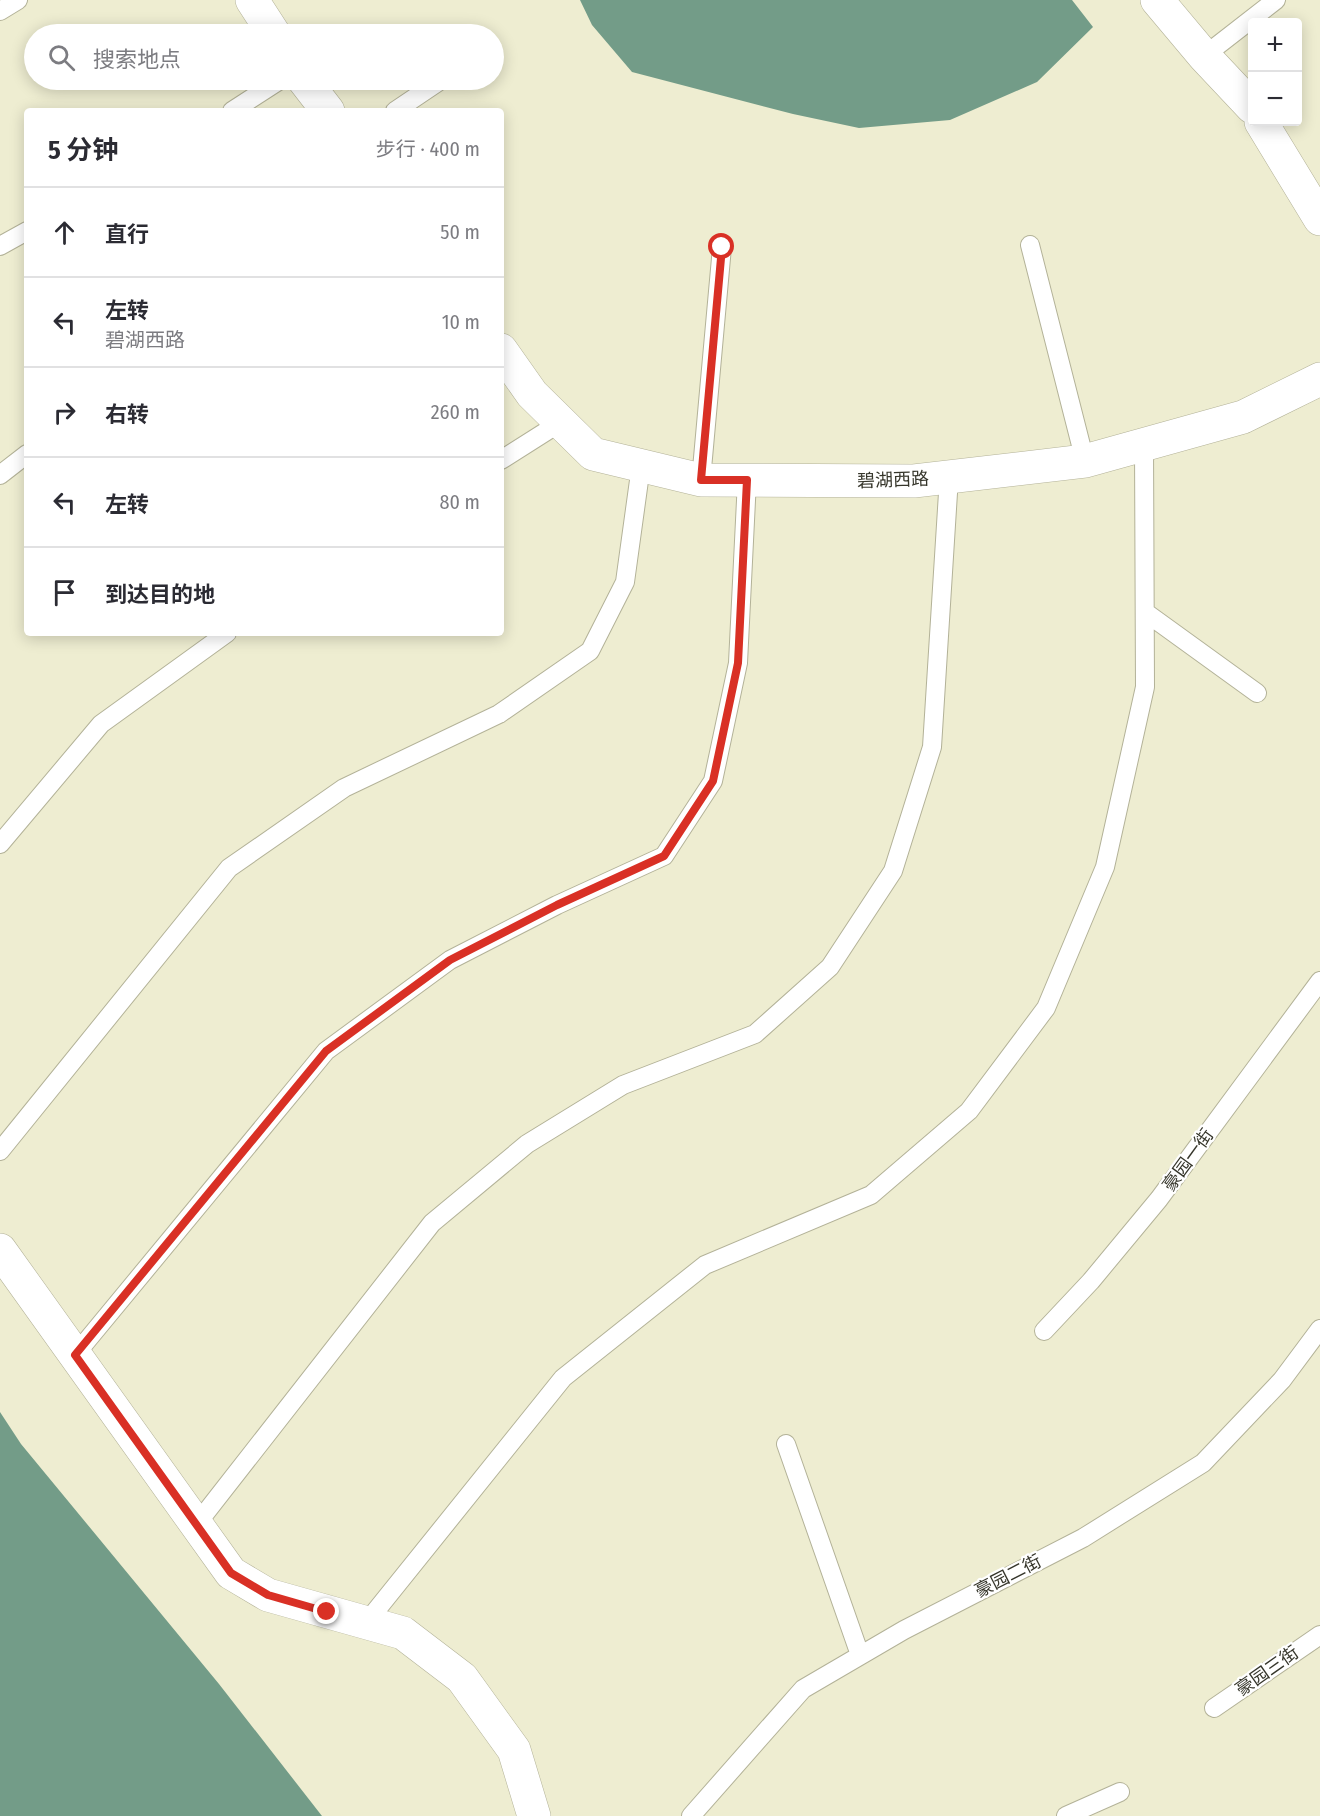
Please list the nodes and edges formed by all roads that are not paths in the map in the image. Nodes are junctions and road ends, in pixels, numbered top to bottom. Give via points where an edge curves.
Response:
1 (18, 0) edge
2 (252, 0) edge
3 (1157, 0) edge
4 (1276, 0) edge
5 (0, 10) edge
6 (268, 24) edge
7 (1204, 56) junction
8 (265, 90) edge
9 (312, 90) edge
10 (426, 90) edge
11 (1248, 103) edge
12 (237, 108) edge
13 (326, 108) edge
14 (399, 108) edge
15 (1263, 126) edge
16 (1320, 219) edge
17 (24, 233) edge
18 (1030, 244) dead end
19 (0, 246) edge
20 (722, 247) dead end
21 (504, 354) edge
22 (1320, 379) edge
23 (561, 422) junction
24 (1144, 445) junction
25 (24, 456) edge
26 (504, 458) edge
27 (1085, 461) junction
28 (641, 466) junction
29 (0, 475) edge
30 (949, 477) junction
31 (701, 480) junction
32 (747, 480) junction
33 (1145, 612) junction
34 (223, 636) edge
35 (1257, 693) dead end
36 (0, 844) edge
37 (1320, 981) edge
38 (0, 1151) edge
39 (0, 1250) edge
40 (1320, 1329) edge
41 (1044, 1331) dead end
42 (75, 1355) junction
43 (786, 1444) dead end
44 (196, 1525) junction
45 (366, 1623) junction
46 (1320, 1635) edge
47 (860, 1654) junction
48 (1214, 1708) dead end
49 (1120, 1792) dead end
50 (534, 1816) edge
51 (691, 1816) edge
52 (1066, 1816) edge

1 - 5 lane
2 - 6 street
3 - 7 street
4 - 7 lane
7 - 11 street
8 - 12 lane
9 - 13 street
10 - 14 lane
15 - 16 street
17 - 19 lane
18 - 27 lane
20 - 31 lane
21 - 23 street, 碧湖西路 via 532,394
22 - 24 street, 碧湖西路 via 1243,417
23 - 26 lane
23 - 28 street, 碧湖西路 via 593,454
24 - 27 street, 碧湖西路
24 - 33 lane
25 - 29 lane
27 - 30 street, 碧湖西路
28 - 31 street, 碧湖西路
28 - 38 lane via 625,582 590,651 499,714 344,788 229,868
30 - 32 street, 碧湖西路 via 914,481
30 - 44 lane via 932,747 893,871 830,967 755,1034 623,1086 527,1144 432,1223
31 - 32 street, 碧湖西路
32 - 42 lane via 738,663 713,781 664,856 450,960 326,1051
33 - 35 lane
33 - 45 lane via 1145,687 1105,867 1046,1008 969,1111 871,1195 705,1265 562,1377
34 - 36 lane via 101,724
37 - 41 lane, 豪园一街 via 1159,1200
39 - 42 street
40 - 47 lane, 豪园二街 via 1282,1380 1203,1463 1083,1538
42 - 44 street
43 - 47 lane
44 - 45 street via 231,1573 268,1595
45 - 50 street via 403,1633 462,1678 514,1749
46 - 48 lane, 豪园三街
47 - 51 lane, 豪园二街 via 802,1689
49 - 52 lane

